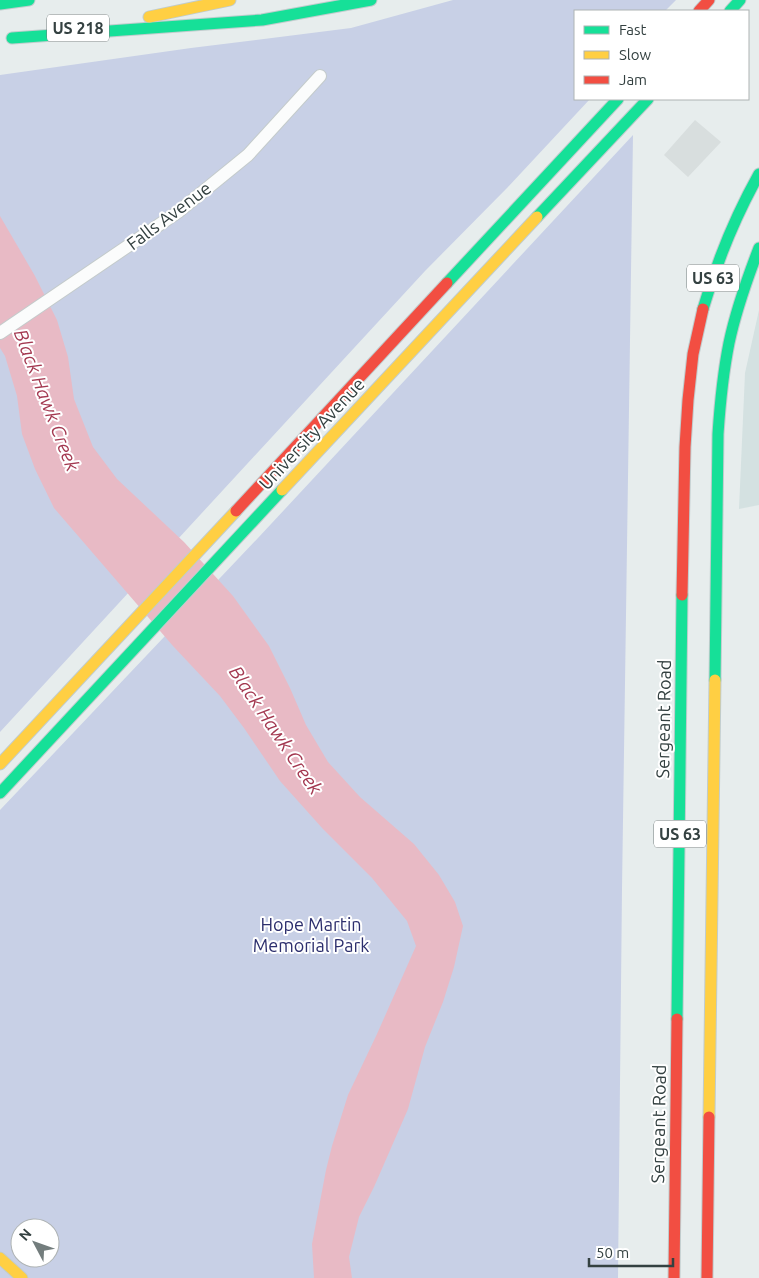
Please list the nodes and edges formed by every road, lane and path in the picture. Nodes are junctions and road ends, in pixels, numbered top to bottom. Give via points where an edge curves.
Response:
1 (29, 0) edge
2 (230, 0) edge
3 (371, 0) edge
4 (709, 0) edge
5 (740, 0) edge
6 (0, 4) edge
7 (700, 10) edge
8 (731, 10) edge
9 (12, 38) junction
10 (0, 40) edge
11 (320, 76) dead end
12 (617, 100) edge
13 (647, 100) edge
14 (759, 174) edge
15 (759, 248) edge
16 (0, 333) edge
17 (0, 764) edge
18 (0, 793) edge
19 (0, 1258) edge
20 (22, 1278) edge
21 (674, 1278) edge
22 (707, 1278) edge

1 - 6 main road, US 218
2 - 9 main road, US 218 via 144,18
3 - 9 main road via 262,20
4 - 7 main road
5 - 8 main road
9 - 10 main road, US 218
11 - 16 street, Falls Avenue via 248,154 178,212
12 - 17 main road, University Avenue
13 - 18 main road, University Avenue
14 - 21 main road, Sergeant Road / US 63 via 720,254 700,320 689,390 683,540
15 - 22 main road, US 63 via 733,325 722,384 718,434
19 - 20 main road

